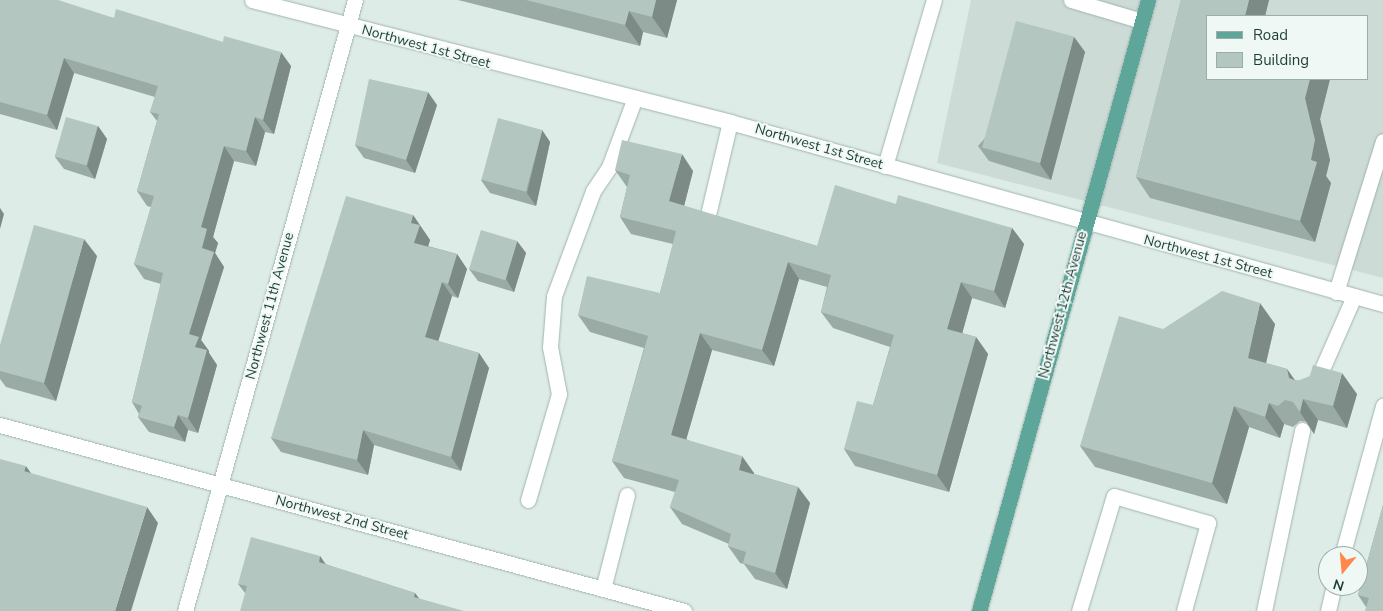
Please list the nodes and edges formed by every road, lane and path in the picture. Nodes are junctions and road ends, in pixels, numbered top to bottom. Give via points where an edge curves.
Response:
1 (252, 0) edge
2 (355, 0) edge
3 (934, 0) edge
4 (1071, 0) edge
5 (1148, 0) edge
6 (1142, 21) junction
7 (348, 26) junction
8 (634, 100) junction
9 (730, 122) junction
10 (1383, 142) edge
11 (885, 166) junction
12 (707, 219) edge
13 (1086, 223) junction
14 (1336, 292) junction
15 (1354, 296) junction
16 (1383, 304) edge
17 (1311, 393) edge
18 (1383, 406) edge
19 (0, 425) edge
20 (1302, 430) edge
21 (221, 485) junction
22 (627, 496) dead end
23 (528, 500) dead end
24 (1345, 546) edge
25 (603, 589) junction
26 (1332, 596) edge
27 (185, 611) edge
28 (684, 611) edge
29 (979, 611) edge
30 (1079, 611) edge
31 (1184, 611) edge
32 (1264, 611) edge
33 (1328, 611) edge

1 - 7 street, Northwest 1st Street
2 - 7 street, Northwest 11th Avenue
3 - 11 street
4 - 6 street
5 - 6 main road, Northwest 12th Avenue
6 - 13 main road, Northwest 12th Avenue
7 - 8 street, Northwest 1st Street
7 - 21 street, Northwest 11th Avenue
8 - 9 street, Northwest 1st Street
8 - 23 street via 609,167 593,191 554,296 550,347 559,394
9 - 11 street, Northwest 1st Street
9 - 12 street
10 - 14 street
11 - 13 street, Northwest 1st Street
13 - 14 street, Northwest 1st Street
13 - 29 main road, Northwest 12th Avenue
14 - 15 street, Northwest 1st Street
15 - 16 street, Northwest 1st Street
15 - 17 street
18 - 24 street
19 - 21 street, Northwest 2nd Street
20 - 32 street
21 - 25 street, Northwest 2nd Street
21 - 27 street, Northwest 11th Avenue
22 - 25 street
25 - 28 street, Northwest 2nd Street
26 - 33 street
30 - 31 street via 1114,496 1208,523

